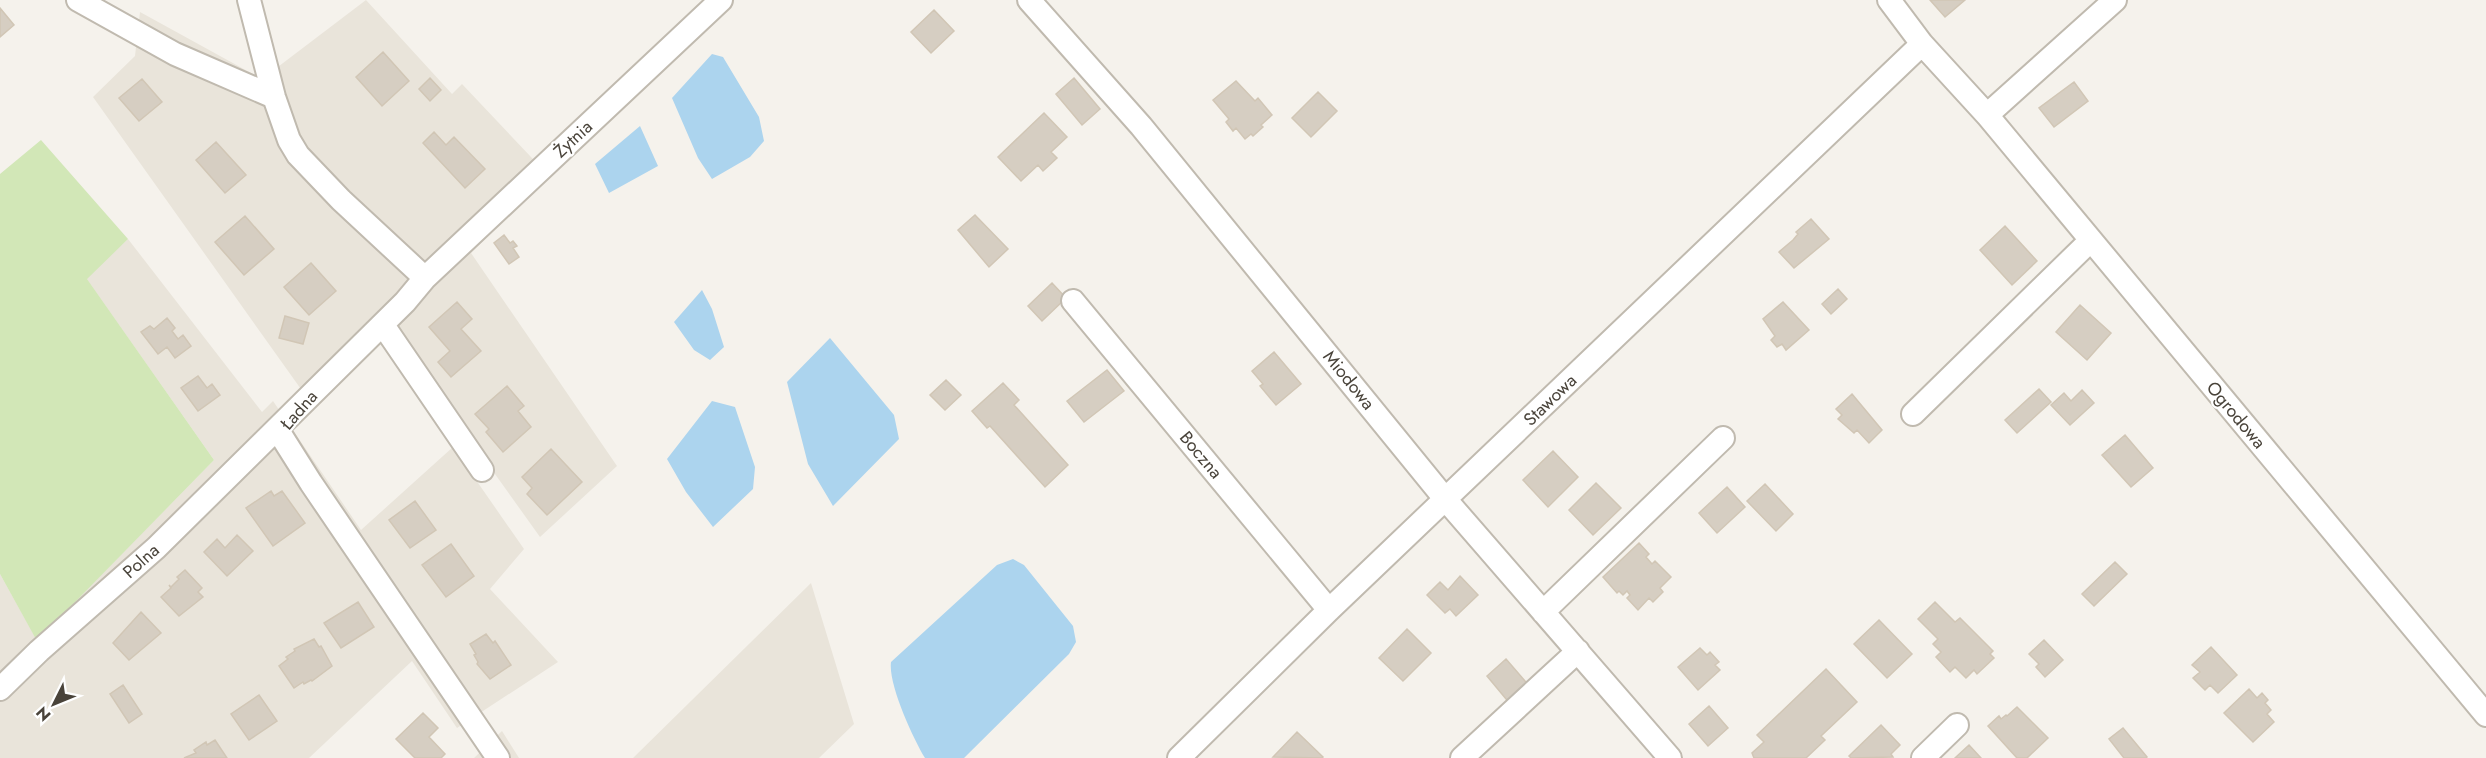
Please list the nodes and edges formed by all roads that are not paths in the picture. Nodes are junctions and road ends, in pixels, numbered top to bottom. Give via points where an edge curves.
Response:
1 (78, 0) edge
2 (249, 0) edge
3 (721, 0) edge
4 (1029, 0) edge
5 (1889, 0) edge
6 (2115, 0) edge
7 (1922, 44) junction
8 (274, 97) junction
9 (1987, 115) junction
10 (2091, 240) junction
11 (425, 278) junction
12 (1073, 300) dead end
13 (382, 324) junction
14 (1913, 414) dead end
15 (277, 429) junction
16 (1723, 438) dead end
17 (482, 470) dead end
18 (1446, 500) junction
19 (1329, 610) junction
20 (1543, 612) junction
21 (1578, 651) junction
22 (0, 689) edge
23 (2486, 715) edge
24 (1957, 725) dead end
25 (498, 758) edge
26 (1179, 758) edge
27 (1462, 758) edge
28 (1671, 758) edge
29 (1923, 758) edge

1 - 8 street via 175,54
2 - 8 street
3 - 11 street, Żytnia
4 - 18 street, Miodowa via 1141,126
5 - 7 street, Ogrodowa
6 - 9 street
7 - 9 street, Ogrodowa
7 - 18 street, Stawowa
8 - 11 street via 298,155
9 - 10 street, Ogrodowa
10 - 14 street
10 - 23 street, Ogrodowa
11 - 13 street, Ładna
12 - 19 street, Boczna
13 - 15 street, Ładna
13 - 17 street
15 - 22 street, Polna via 156,549
15 - 25 street, Ładna
16 - 20 street
18 - 19 street, Stawowa
18 - 20 street, Miodowa
19 - 26 street, Stawowa
20 - 21 street, Miodowa
21 - 27 street
21 - 28 street, Miodowa
24 - 29 street

